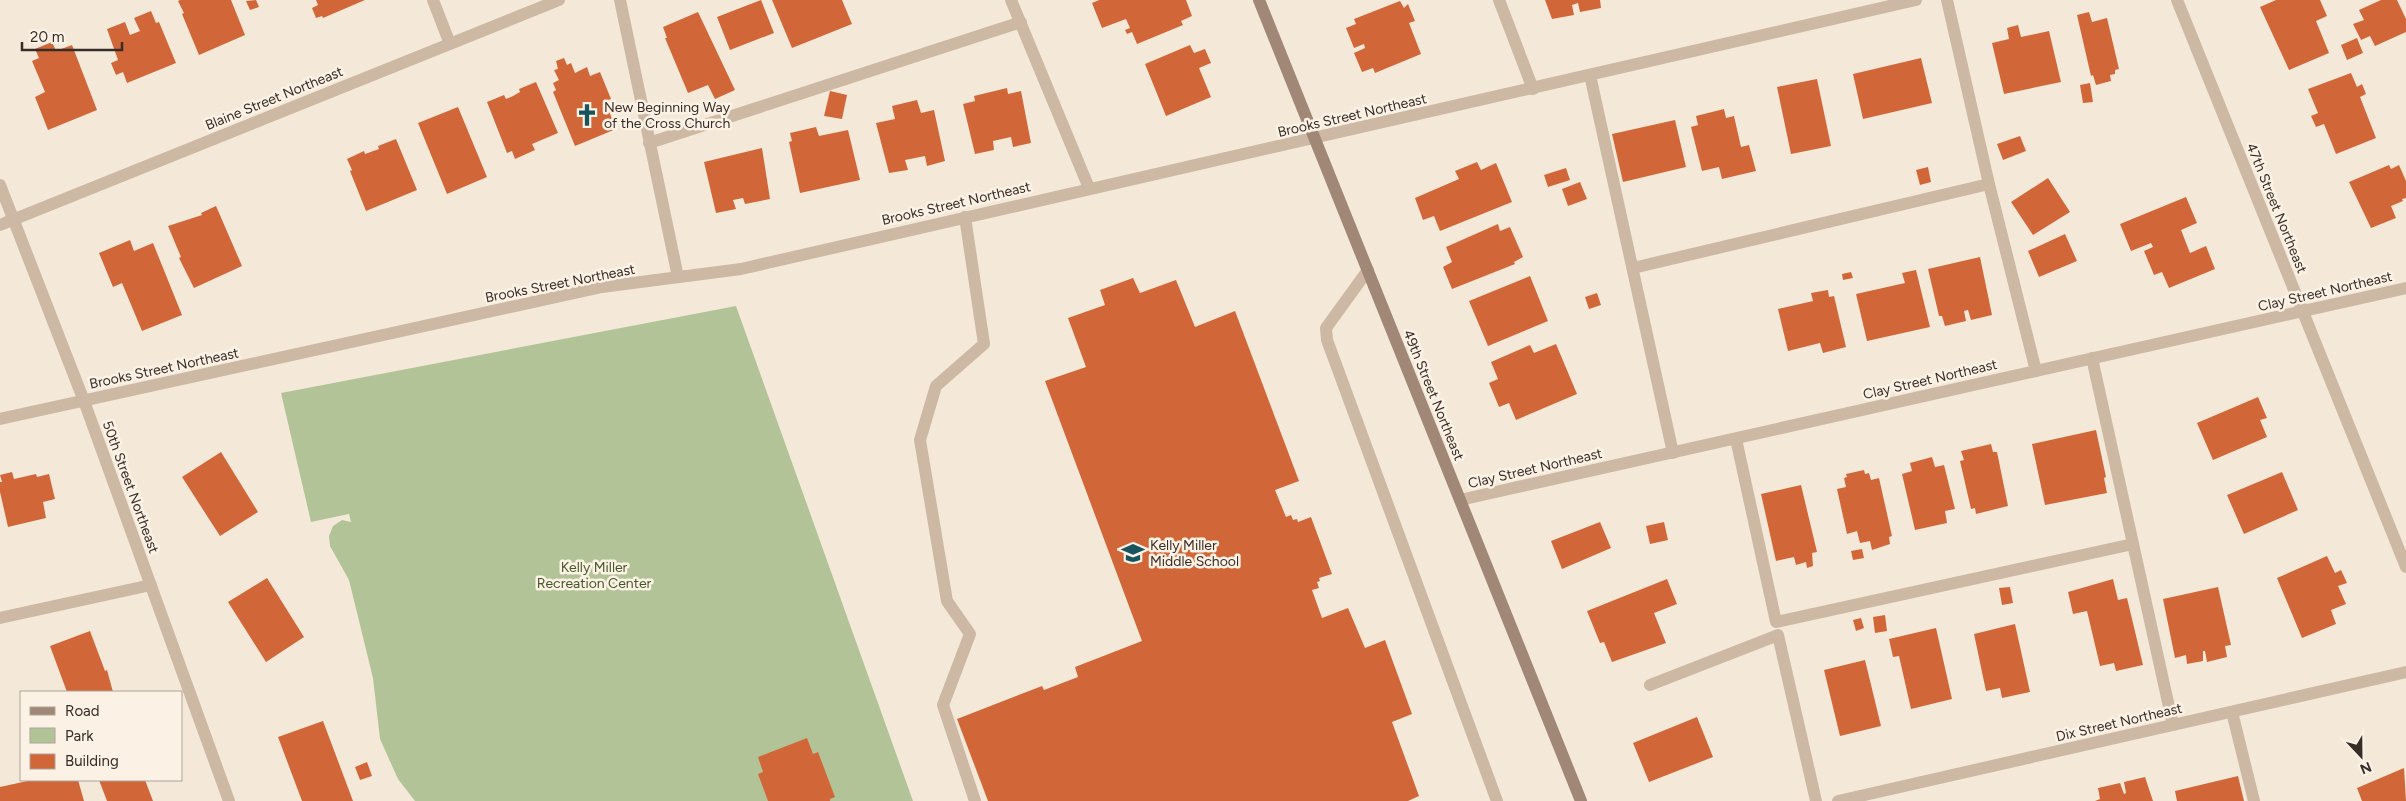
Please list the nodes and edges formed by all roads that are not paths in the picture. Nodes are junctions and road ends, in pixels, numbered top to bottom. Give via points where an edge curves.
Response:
1 (433, 0) edge
2 (559, 0) edge
3 (620, 0) edge
4 (1011, 0) edge
5 (1260, 0) edge
6 (1499, 0) edge
7 (1916, 0) edge
8 (1947, 0) edge
9 (2176, 0) edge
10 (1020, 22) junction
11 (450, 44) junction
12 (1590, 75) junction
13 (1533, 89) junction
14 (1315, 138) junction
15 (649, 143) junction
16 (1989, 184) junction
17 (0, 185) edge
18 (1089, 188) junction
19 (965, 216) junction
20 (14, 219) junction
21 (0, 225) edge
22 (1633, 268) junction
23 (1368, 270) junction
24 (678, 277) junction
25 (2406, 288) edge
26 (2302, 311) junction
27 (2092, 358) junction
28 (2036, 371) junction
29 (84, 401) junction
30 (0, 419) edge
31 (1736, 439) junction
32 (1673, 452) junction
33 (1460, 500) junction
34 (2133, 544) junction
35 (2406, 567) edge
36 (151, 585) junction
37 (0, 618) edge
38 (1776, 622) junction
39 (1778, 635) junction
40 (2406, 672) edge
41 (1650, 685) dead end
42 (2232, 712) junction
43 (2173, 725) junction
44 (1875, 797) edge
45 (229, 801) edge
46 (975, 801) edge
47 (1497, 801) edge
48 (1581, 801) edge
49 (1816, 801) edge
50 (1838, 801) edge
51 (2254, 801) edge

1 - 11 street
2 - 11 street, Blaine Street Northeast
3 - 15 street
4 - 10 street
5 - 14 street, 49th Street Northeast
6 - 13 street
7 - 12 street, Brooks Street Northeast
8 - 16 street
9 - 26 street, 47th Street Northeast
10 - 15 street
10 - 18 street
11 - 20 street, Blaine Street Northeast
12 - 13 street, Brooks Street Northeast
12 - 22 street
13 - 14 street, Brooks Street Northeast
14 - 18 street, Brooks Street Northeast
14 - 23 street, 49th Street Northeast
15 - 24 street
16 - 22 street
16 - 28 street
17 - 20 street, 50th Street Northeast
18 - 19 street, Brooks Street Northeast
19 - 24 street, Brooks Street Northeast via 741,269
19 - 46 street via 984,344 936,386 920,440 947,601 970,634 943,704
20 - 21 street, Blaine Street Northeast
20 - 29 street, 50th Street Northeast
22 - 32 street
23 - 33 street, 49th Street Northeast
23 - 47 street via 1326,328 1326,340
24 - 29 street, Brooks Street Northeast via 602,287
25 - 26 street, Clay Street Northeast
26 - 27 street, Clay Street Northeast
26 - 35 street, 47th Street Northeast
27 - 28 street, Clay Street Northeast
27 - 34 street
28 - 31 street, Clay Street Northeast
29 - 30 street, Brooks Street Northeast
29 - 36 street, 50th Street Northeast
31 - 32 street, Clay Street Northeast
31 - 38 street
32 - 33 street, Clay Street Northeast
33 - 48 street, 49th Street Northeast
34 - 38 street
34 - 43 street
36 - 37 street
36 - 45 street, 50th Street Northeast
38 - 39 street
39 - 41 street
39 - 49 street
40 - 42 street, Dix Street Northeast
42 - 43 street, Dix Street Northeast
42 - 51 street
43 - 44 street, Dix Street Northeast
44 - 50 street, Dix Street Northeast

